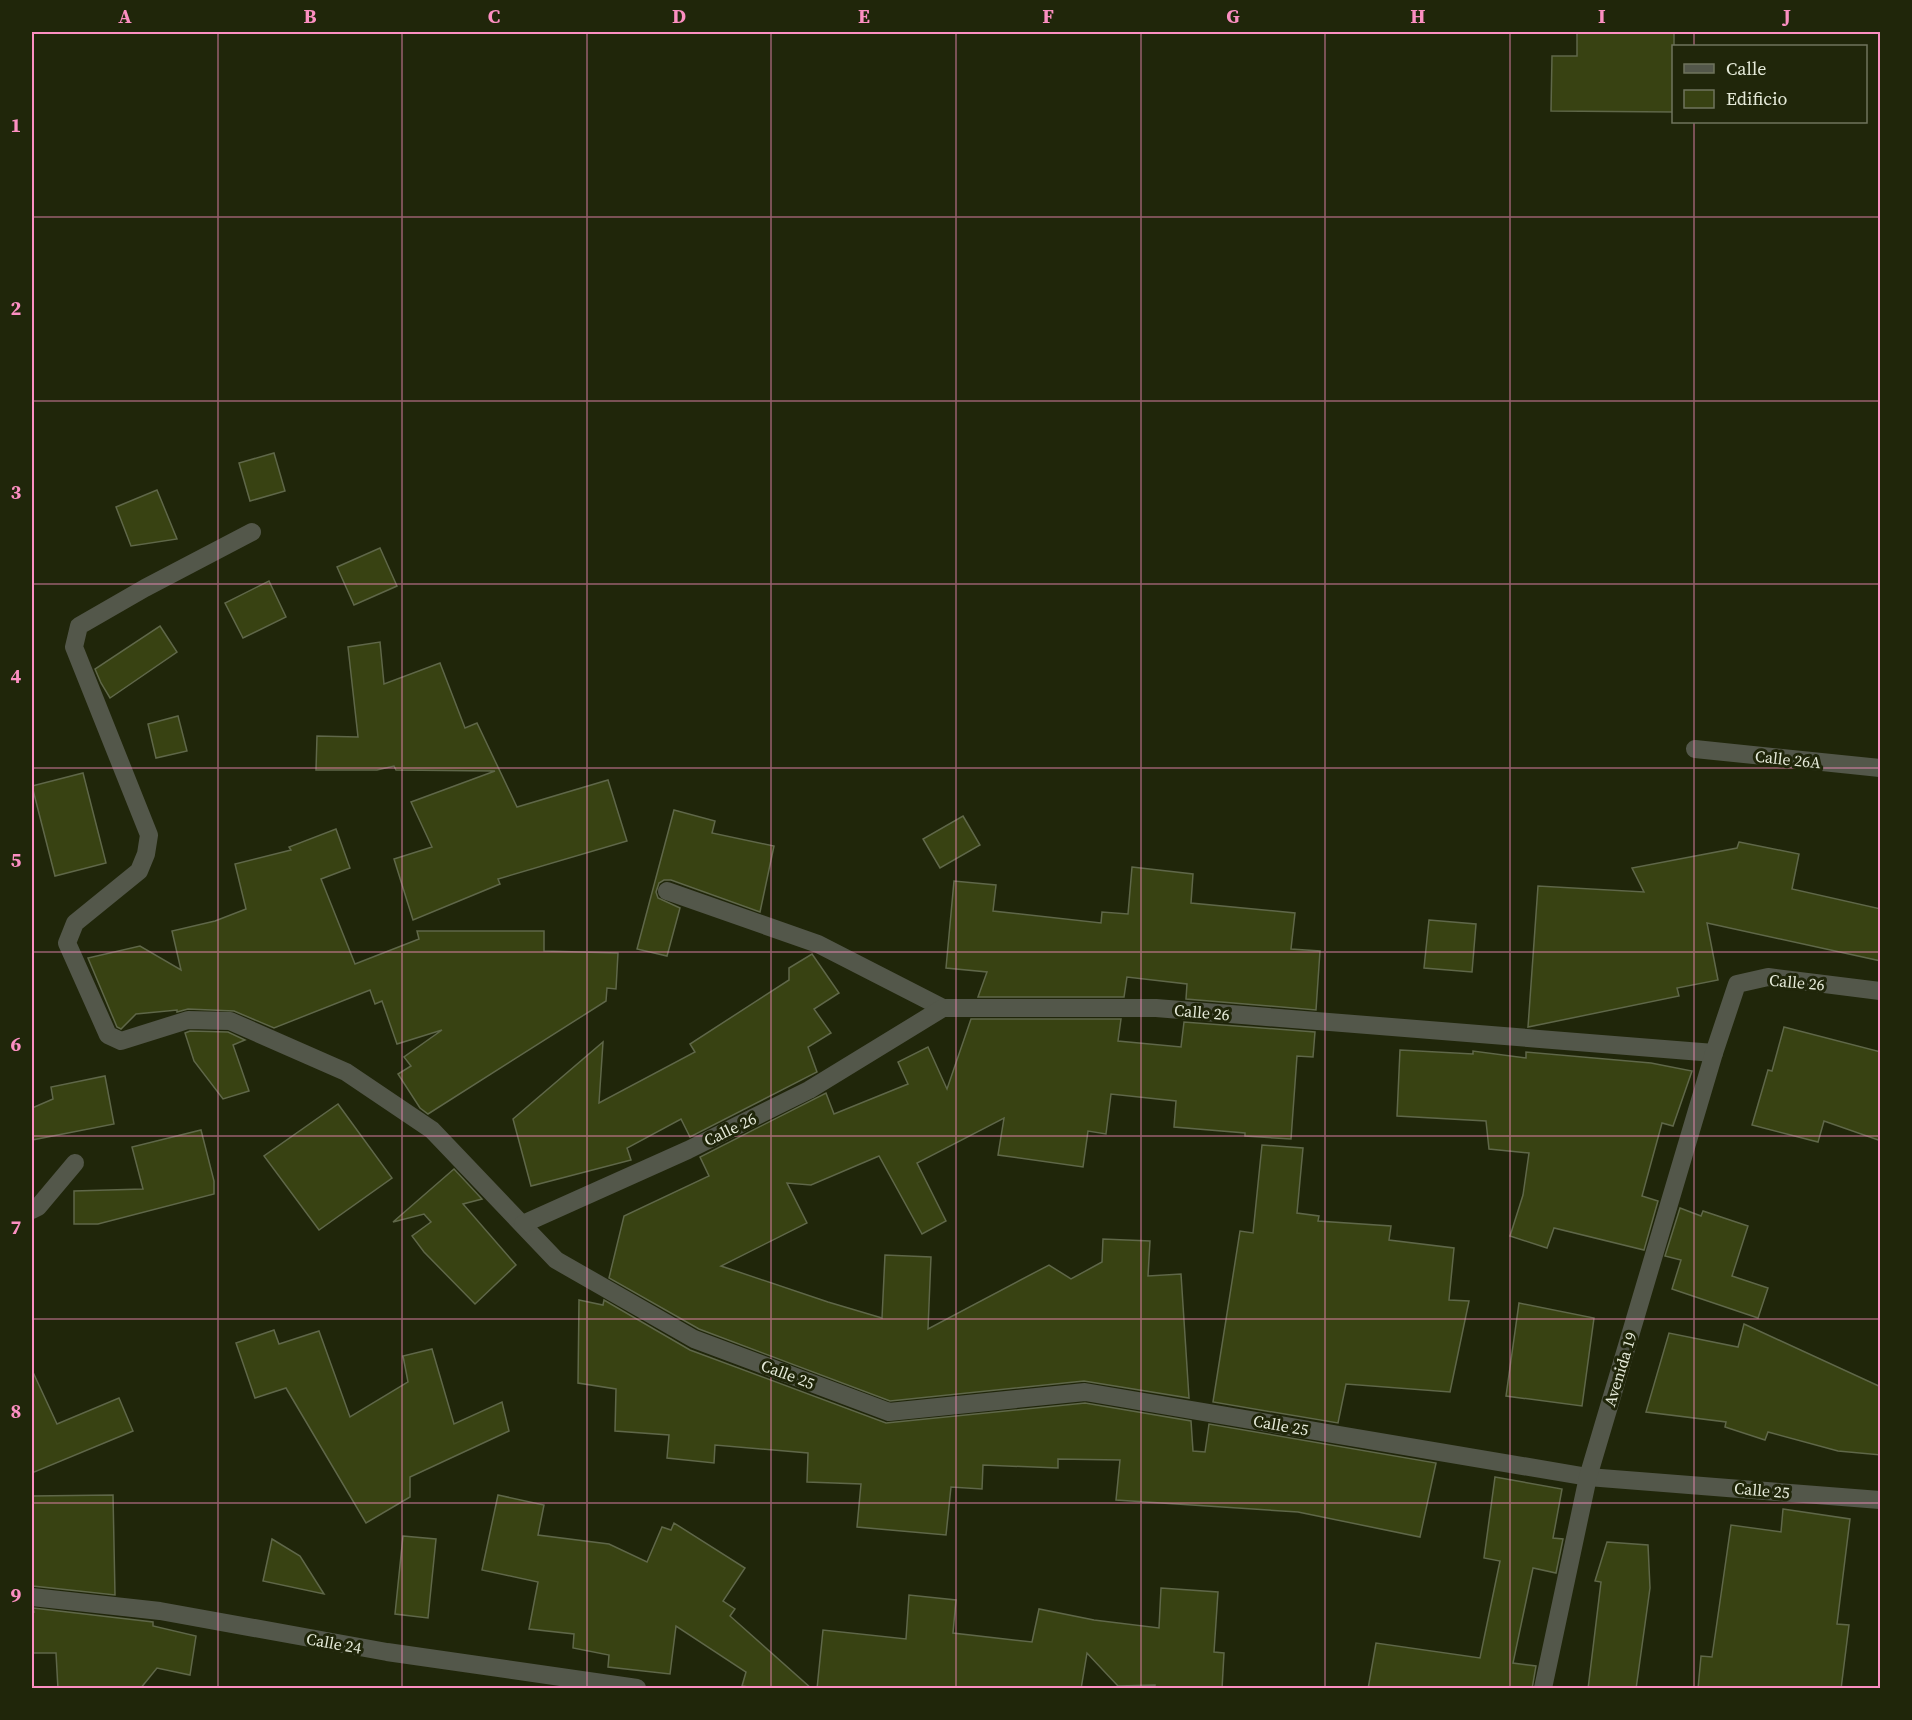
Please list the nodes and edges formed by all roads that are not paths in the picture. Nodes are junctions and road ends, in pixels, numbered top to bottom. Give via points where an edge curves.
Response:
1 (252, 532) dead end
2 (1695, 749) dead end
3 (1881, 768) edge
4 (667, 891) dead end
5 (1881, 991) edge
6 (943, 1008) junction
7 (1714, 1053) junction
8 (75, 1164) dead end
9 (32, 1210) edge
10 (523, 1224) junction
11 (1588, 1477) junction
12 (1881, 1500) edge
13 (32, 1597) edge
14 (637, 1689) edge
15 (1543, 1689) edge

1 - 10 street, Calle 25 via 79,626 75,646 149,835 139,871 75,923 68,943 108,1035 122,1041 188,1020 230,1021 346,1072 432,1130
2 - 3 street, Calle 26A
4 - 6 street via 818,944
5 - 7 street, Calle 26 via 1768,977 1737,984
6 - 7 street, Calle 26 via 1156,1008
6 - 10 street, Calle 26 via 809,1090
7 - 11 street, Avenida 19
8 - 9 street
10 - 11 street, Calle 25 via 556,1260 694,1339 889,1412 1085,1392
11 - 12 street, Calle 25
11 - 15 street, Avenida 19
13 - 14 street, Calle 24 via 160,1611 387,1652

